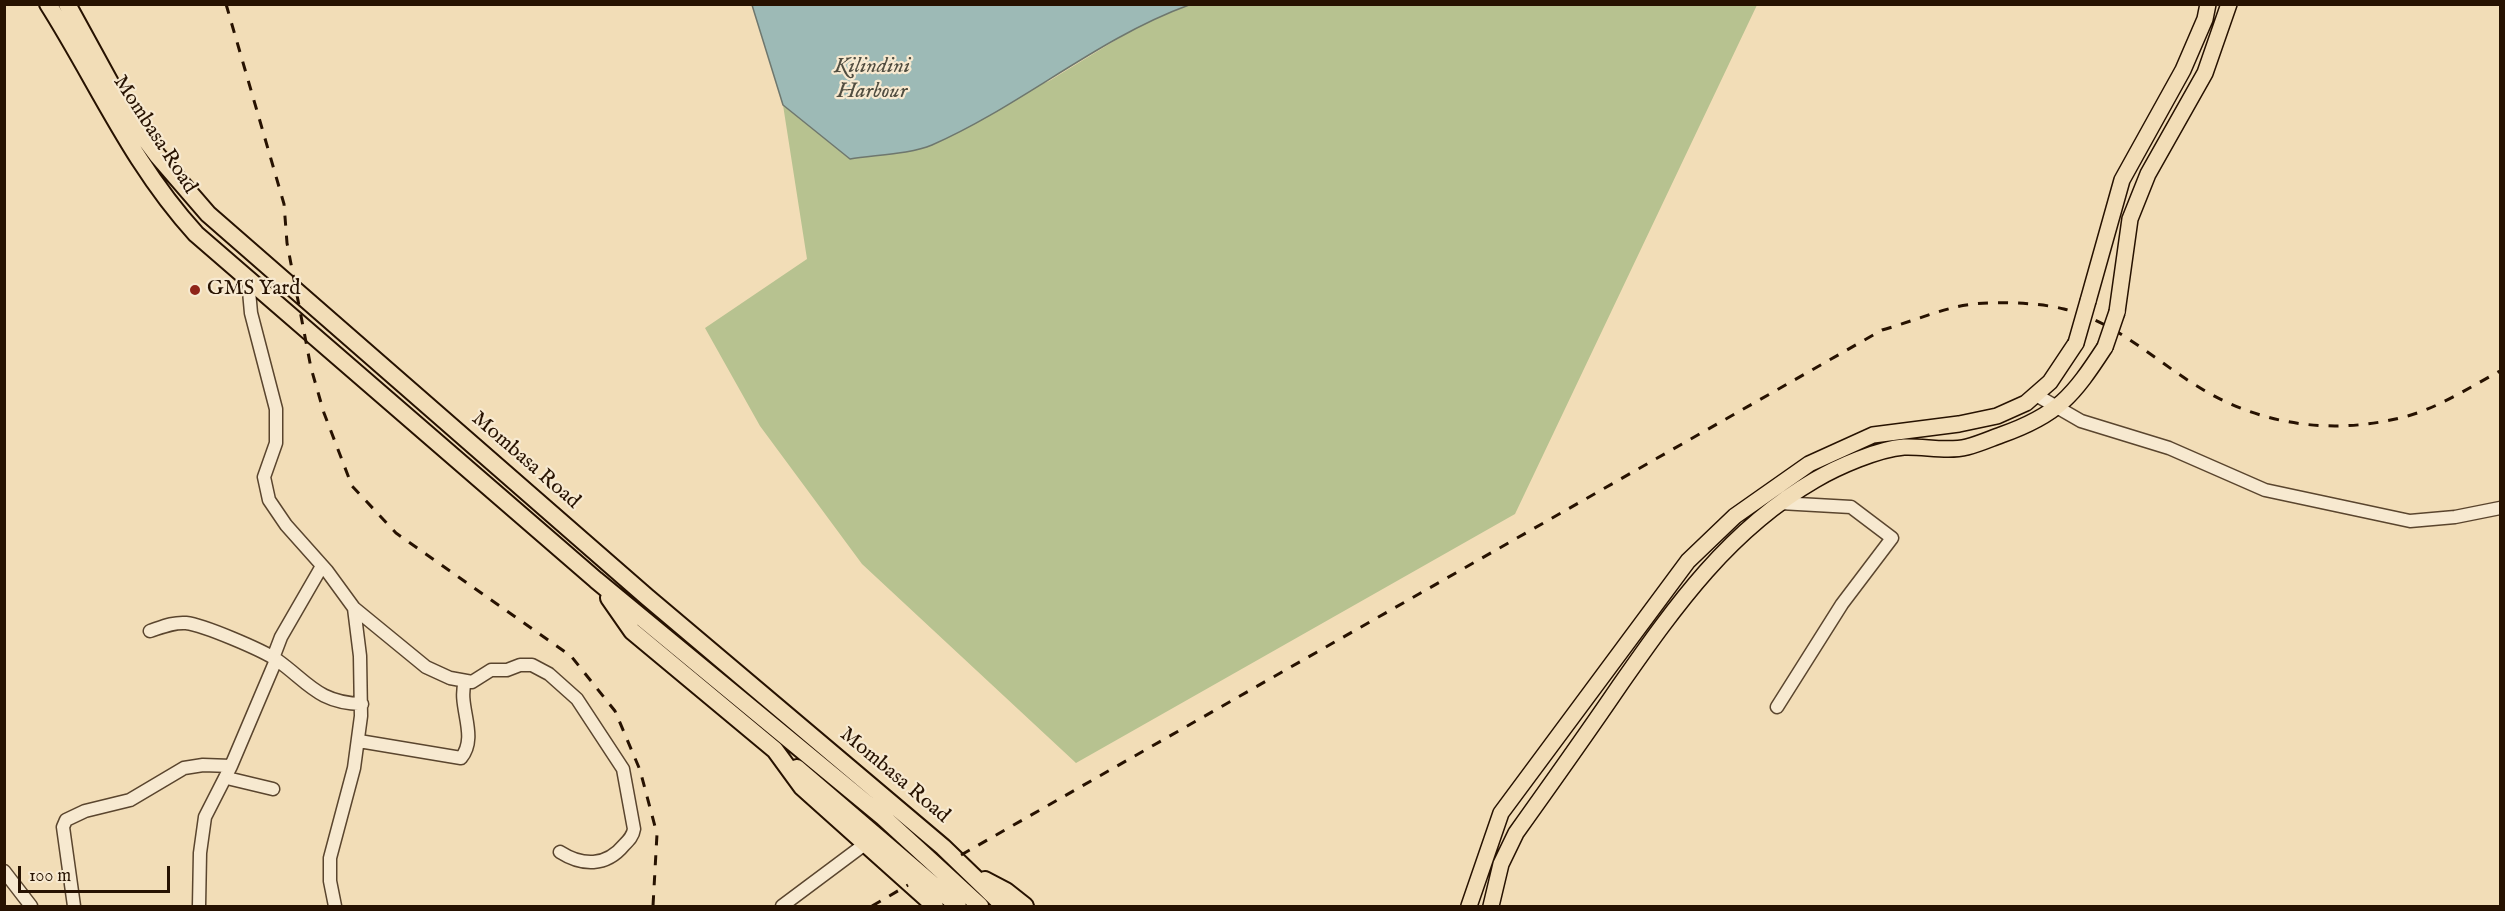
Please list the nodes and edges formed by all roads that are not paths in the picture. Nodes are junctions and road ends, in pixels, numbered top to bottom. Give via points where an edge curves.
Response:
1 (48, 4) edge
2 (67, 4) edge
3 (2208, 4) edge
4 (2229, 4) edge
5 (248, 280) junction
6 (2036, 395) junction
7 (2057, 409) junction
8 (1780, 503) junction
9 (2500, 508) edge
10 (322, 566) junction
11 (596, 580) junction
12 (354, 608) junction
13 (150, 631) dead end
14 (275, 659) junction
15 (465, 682) junction
16 (362, 704) junction
17 (1777, 707) dead end
18 (359, 741) junction
19 (775, 750) junction
20 (229, 772) junction
21 (273, 789) dead end
22 (865, 844) junction
23 (560, 852) dead end
24 (4, 871) edge
25 (971, 872) junction
26 (31, 906) edge
27 (74, 906) edge
28 (199, 906) edge
29 (335, 906) edge
30 (782, 906) edge
31 (935, 906) edge
32 (958, 906) edge
33 (980, 906) edge
34 (1004, 906) edge
35 (1025, 906) edge
36 (1469, 906) edge
37 (1491, 906) edge

1 - 5 highway, Mombasa Road via 161,195 196,234
2 - 25 highway, Mombasa Road via 130,119 208,214 647,597
3 - 6 main road, bridge via 2183,70 2122,180 2076,343 2050,382
4 - 7 main road, bridge via 2205,73 2148,174 2130,219 2117,312 2105,347 2082,382
5 - 10 street via 251,314 276,409 276,443 264,477 265,489 280,518
5 - 11 highway, Mombasa Road
6 - 7 street
6 - 36 main road via 2026,404 1996,416 1873,435 1809,464 1735,516 1688,561 1501,813
7 - 8 main road via 2035,423 1966,448 1902,447 1856,461 1816,479
7 - 9 street via 2081,421 2169,448 2265,490 2330,505 2410,521
8 - 17 street via 1851,507 1892,538 1847,597
8 - 37 main road via 1730,544 1672,611 1516,833 1501,864
10 - 12 street
10 - 14 street via 281,637
11 - 19 highway via 632,631
11 - 33 highway, Mombasa Road via 883,817
12 - 15 street via 426,668
12 - 16 street
13 - 14 street via 188,623
14 - 16 street via 312,690 342,702
14 - 20 street
15 - 18 street via 462,698 468,743 461,758
15 - 23 street via 476,681 491,670 526,664 543,669 577,699 620,762 627,781 632,836 615,855 596,862 578,862
16 - 18 street
18 - 29 street via 330,858
19 - 22 highway via 802,787
19 - 32 highway
20 - 21 street
20 - 27 street via 203,765 184,768 130,800 66,820 63,827
20 - 28 street via 206,817 200,853
22 - 30 street
22 - 31 highway
24 - 26 street
25 - 34 highway, Mombasa Road
25 - 35 highway

